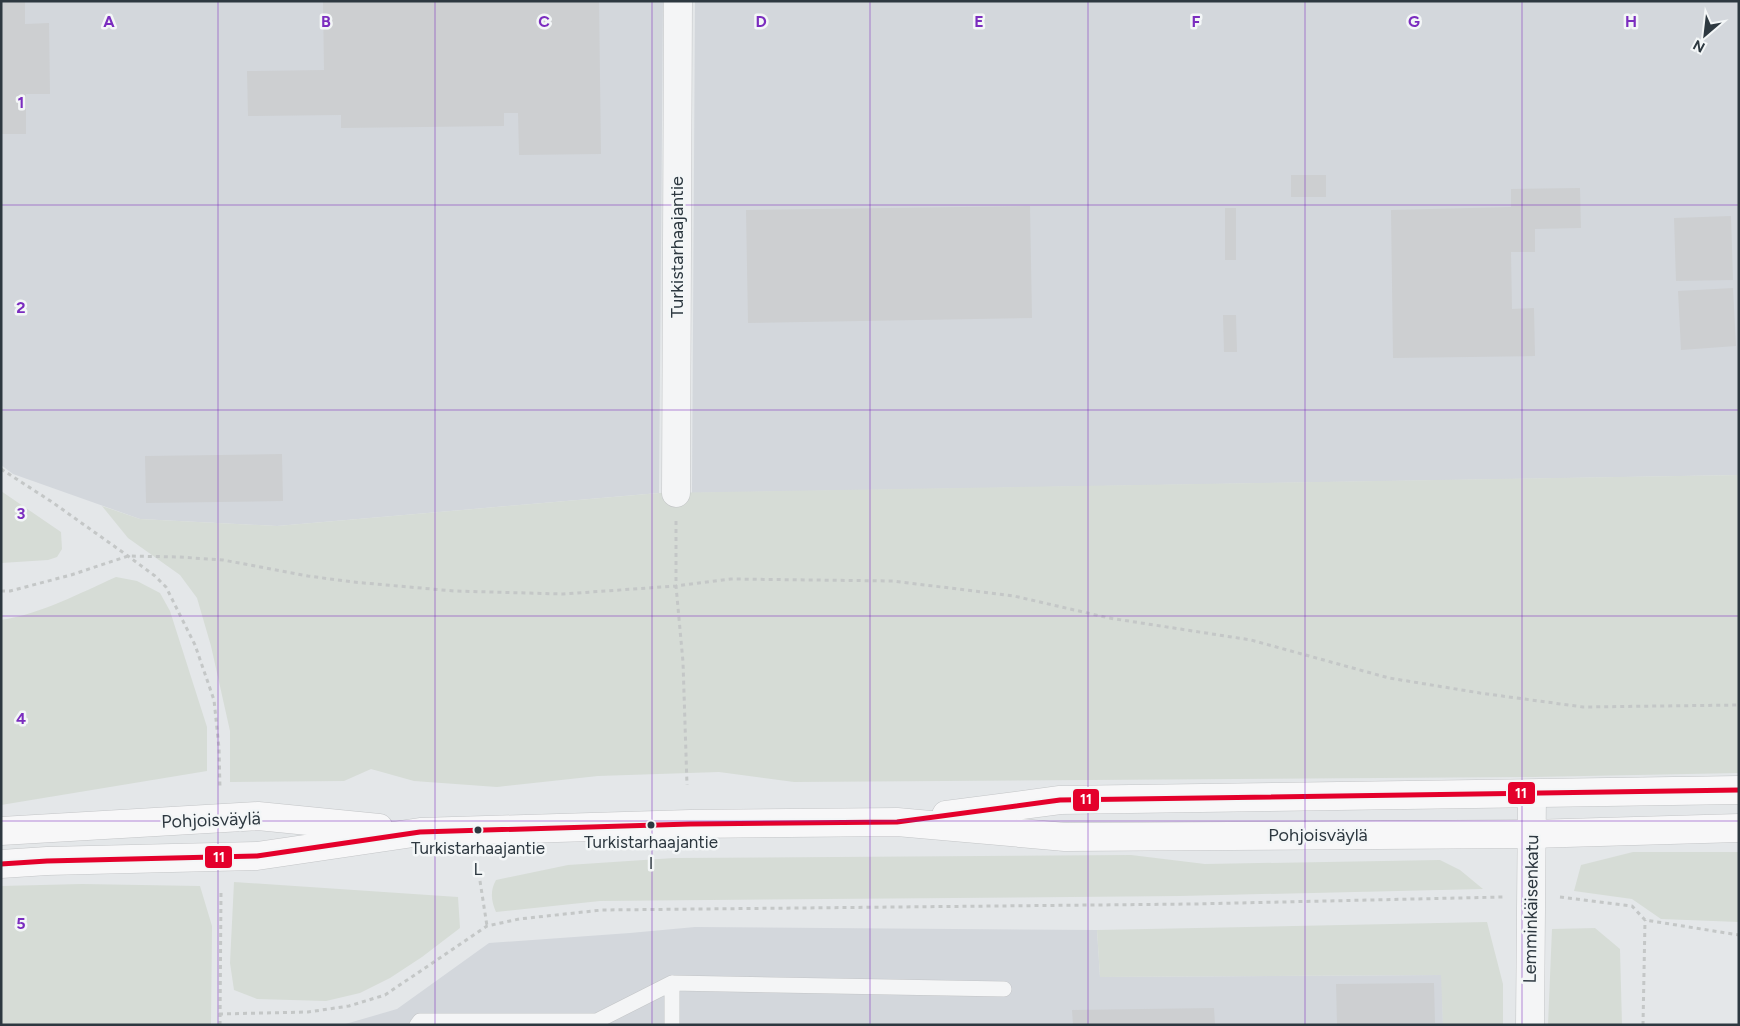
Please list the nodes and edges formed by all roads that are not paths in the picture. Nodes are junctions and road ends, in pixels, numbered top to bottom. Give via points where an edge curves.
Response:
1 (678, 1) edge
2 (676, 493) road end
3 (1739, 790) edge
4 (1532, 794) junction
5 (897, 822) junction
6 (1739, 828) edge
7 (1, 831) edge
8 (420, 832) junction
9 (1532, 834) junction
10 (1, 864) edge
11 (672, 983) junction
12 (1004, 989) dead end
13 (417, 1025) edge
14 (672, 1025) edge
15 (1530, 1025) edge

1 - 2 street, Turkistarhaajantie
3 - 4 main road, Pohjoisväylä
4 - 5 main road, Pohjoisväylä via 1060,800
4 - 9 street, Lemminkäisenkatu
5 - 8 main road, Pohjoisväylä
5 - 9 main road, Pohjoisväylä via 1065,837
6 - 9 main road, Pohjoisväylä
7 - 8 main road, Pohjoisväylä via 258,816
8 - 10 main road, Pohjoisväylä via 257,856
9 - 15 street, Lemminkäisenkatu
11 - 12 lane
11 - 13 lane via 597,1021 420,1022
11 - 14 lane

